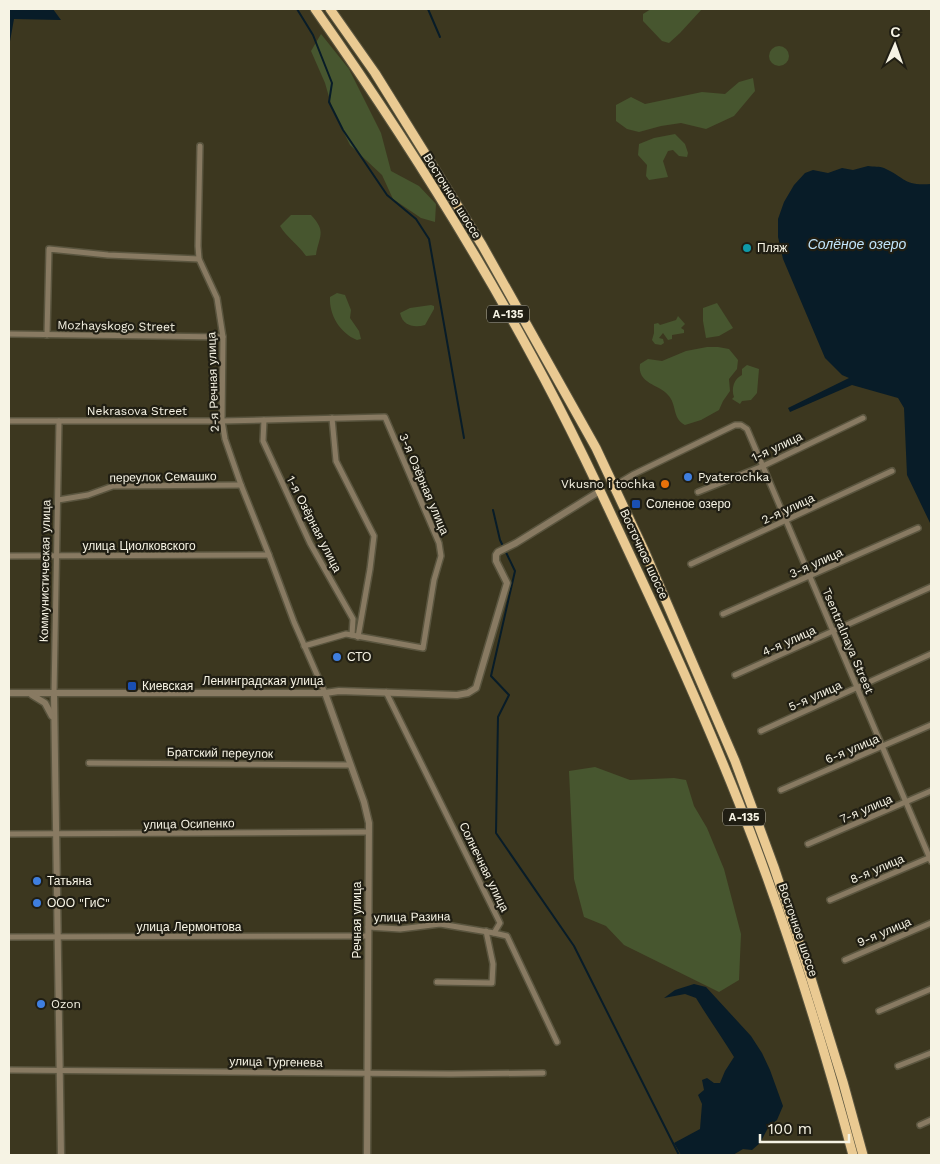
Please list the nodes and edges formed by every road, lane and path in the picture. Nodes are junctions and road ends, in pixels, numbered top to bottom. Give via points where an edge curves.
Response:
1 (315, 9) edge
2 (330, 9) edge
3 (200, 146) dead end
4 (199, 259) junction
5 (530, 328) junction
6 (9, 334) edge
7 (520, 334) junction
8 (46, 335) junction
9 (222, 337) junction
10 (385, 417) joint
11 (332, 418) junction
12 (863, 418) dead end
13 (264, 420) junction
14 (9, 421) edge
15 (60, 421) junction
16 (222, 421) junction
17 (763, 466) junction
18 (892, 471) dead end
19 (240, 485) junction
20 (614, 486) junction
21 (600, 491) junction
22 (698, 492) dead end
23 (58, 500) junction
24 (786, 521) junction
25 (918, 528) dead end
26 (269, 555) junction
27 (9, 556) edge
28 (56, 556) junction
29 (691, 564) dead end
30 (810, 577) junction
31 (931, 587) edge
32 (723, 614) dead end
33 (834, 632) junction
34 (355, 636) junction
35 (304, 646) junction
36 (672, 646) junction
37 (931, 654) edge
38 (694, 665) junction
39 (736, 676) dead end
40 (858, 688) junction
41 (386, 692) junction
42 (9, 693) edge
43 (26, 693) junction
44 (325, 693) junction
45 (54, 694) junction
46 (55, 722) junction
47 (931, 725) edge
48 (761, 731) dead end
49 (883, 747) junction
50 (89, 762) dead end
51 (350, 764) junction
52 (781, 790) dead end
53 (931, 791) edge
54 (906, 802) junction
55 (369, 832) junction
56 (9, 834) edge
57 (56, 835) junction
58 (808, 844) dead end
59 (931, 859) edge
60 (830, 900) dead end
61 (931, 923) edge
62 (368, 927) junction
63 (486, 931) junction
64 (494, 933) junction
65 (368, 936) junction
66 (9, 937) edge
67 (58, 937) junction
68 (845, 960) dead end
69 (437, 982) dead end
70 (931, 989) edge
71 (879, 1011) dead end
72 (557, 1042) dead end
73 (931, 1053) edge
74 (898, 1066) dead end
75 (9, 1070) edge
76 (60, 1070) junction
77 (367, 1073) junction
78 (543, 1073) dead end
79 (931, 1120) edge
80 (920, 1125) dead end
81 (61, 1155) edge
82 (367, 1155) edge
83 (853, 1155) edge
84 (863, 1155) edge

1 - 7 highway, Восточное шоссе / А-135 via 370,87 472,250
2 - 5 highway, Восточное шоссе / А-135 via 375,73
3 - 4 street, 2-я Речная улица
4 - 8 street via 48,249
4 - 9 street, 2-я Речная улица via 217,298
5 - 7 highway via 522,327
5 - 20 highway, Восточное шоссе / А-135
6 - 8 street, Mozhayskogo Street
7 - 21 highway, Восточное шоссе / А-135
8 - 9 street, Mozhayskogo Street
9 - 16 street, 2-я Речная улица
10 - 11 street, Nekrasova Street
10 - 34 street, 3-я Озёрная улица via 439,543 441,556 423,648
11 - 13 street, Nekrasova Street
11 - 34 street via 336,461 374,536
12 - 17 street, 1-я улица
13 - 16 street, Nekrasova Street
13 - 34 street, 1-я Озёрная улица via 263,441 310,543 353,619
14 - 15 street, Nekrasova Street
15 - 16 street, Nekrasova Street
15 - 23 street, Коммунистическая улица
16 - 19 street, 2-я Речная улица
17 - 20 street, Tsentralnaya Street via 747,429 735,425
17 - 22 street, 1-я улица
17 - 24 street, Tsentralnaya Street
18 - 24 street, 2-я улица
19 - 23 street, переулок Семашко via 114,486
19 - 26 street, 2-я Речная улица
20 - 38 highway, Восточное шоссе / А-135
21 - 36 highway, Восточное шоссе / А-135
21 - 41 street, Ленинградская улица via 498,552 496,561 507,583 476,688 457,695
23 - 28 street, Коммунистическая улица
24 - 29 street, 2-я улица
24 - 30 street, Tsentralnaya Street
25 - 30 street, 3-я улица
26 - 28 street, улица Циолковского
26 - 35 street, 2-я Речная улица
27 - 28 street, улица Циолковского
28 - 45 street, Коммунистическая улица
30 - 32 street, 3-я улица
30 - 33 street, Tsentralnaya Street
31 - 33 street, 4-я улица
33 - 39 street, 4-я улица
33 - 40 street, Tsentralnaya Street
34 - 35 street via 346,634
35 - 44 street, 2-я Речная улица
36 - 38 highway via 694,687 698,688
36 - 83 highway, Восточное шоссе / А-135 via 739,802 774,896 807,995
37 - 40 street, 5-я улица
38 - 84 highway, Восточное шоссе / А-135 via 735,761 774,866
40 - 48 street, 5-я улица
40 - 49 street, Tsentralnaya Street
41 - 44 street, Ленинградская улица
41 - 64 street, Солнечная улица via 500,923
42 - 43 street, Ленинградская улица
43 - 45 street, Ленинградская улица
43 - 46 street via 45,703
44 - 45 street, Ленинградская улица
44 - 51 street, Речная улица
45 - 46 street, Коммунистическая улица
46 - 57 street, Коммунистическая улица
47 - 49 street, 6-я улица
49 - 52 street, 6-я улица
49 - 54 street, Tsentralnaya Street
50 - 51 street, Братский переулок
51 - 55 street, Речная улица via 367,814
53 - 54 street, 7-я улица
54 - 58 street, 7-я улица
54 - 59 street, Tsentralnaya Street
55 - 57 street, улица Осипенко
55 - 62 street, Речная улица
56 - 57 street, улица Осипенко
57 - 67 street, Коммунистическая улица
59 - 60 street, 8-я улица
61 - 68 street, 9-я улица
62 - 63 street, улица Разина via 400,929 440,924
62 - 65 street, Речная улица
63 - 64 street, улица Разина
63 - 69 street via 493,964 492,983
64 - 72 street via 507,936
65 - 67 street, улица Лермонтова
65 - 77 street, Речная улица
66 - 67 street, улица Лермонтова
67 - 76 street, Коммунистическая улица
70 - 71 street
73 - 74 street
75 - 76 street, улица Тургенева
76 - 77 street, улица Тургенева
76 - 81 street, Коммунистическая улица
77 - 78 street, улица Тургенева
77 - 82 street, Речная улица
79 - 80 street

